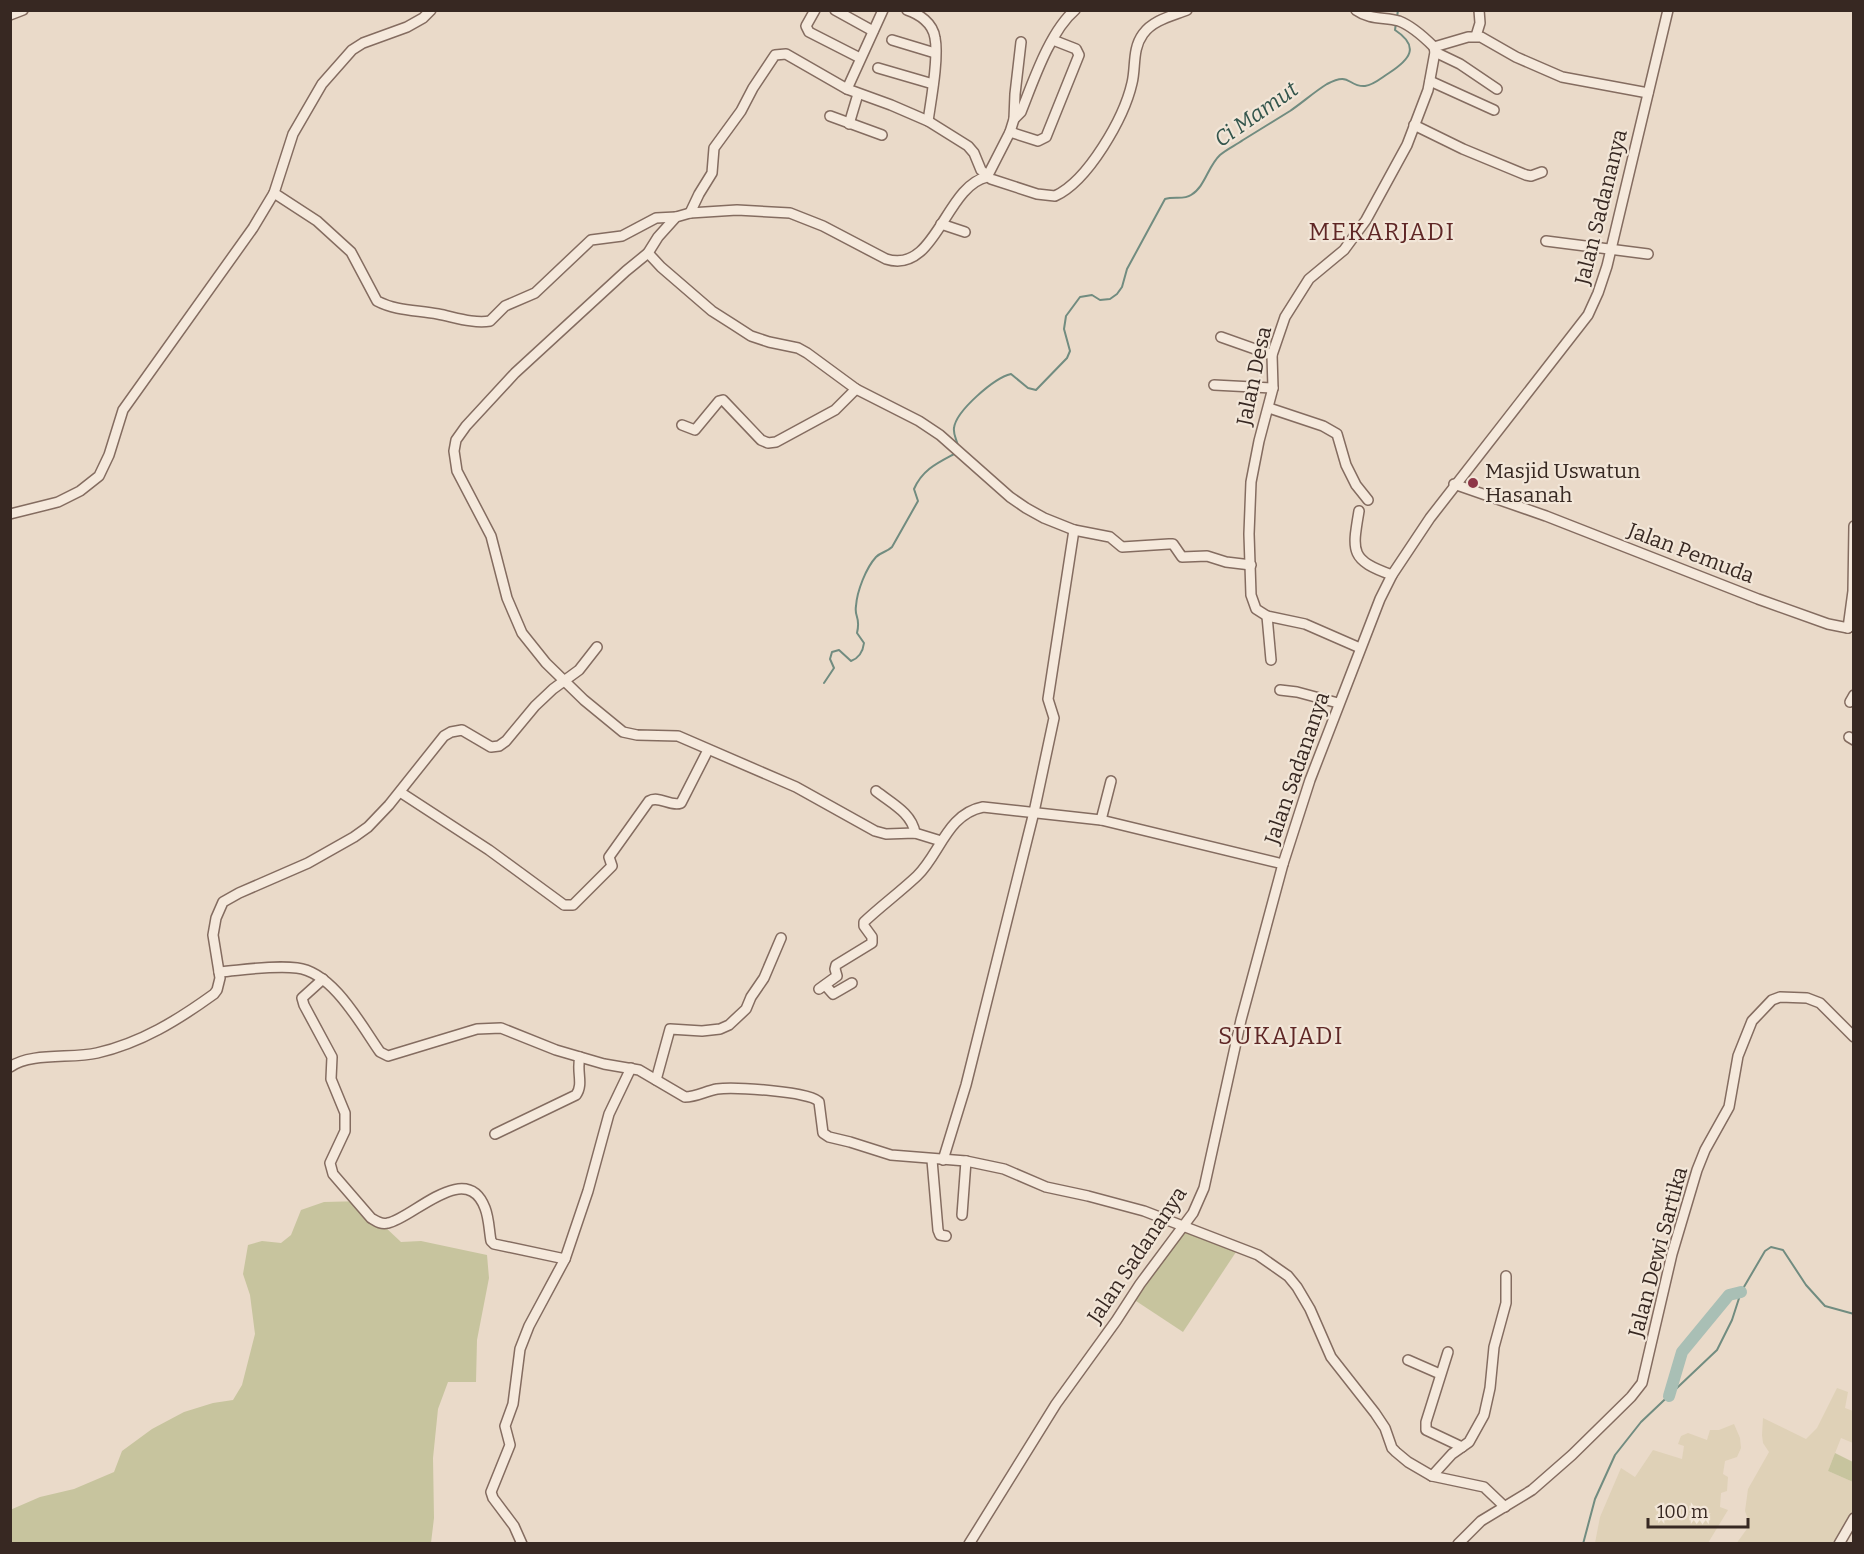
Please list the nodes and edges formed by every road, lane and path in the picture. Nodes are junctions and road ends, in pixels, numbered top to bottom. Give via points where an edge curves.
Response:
1 (23, 10) edge
2 (431, 10) edge
3 (815, 10) edge
4 (835, 10) edge
5 (883, 10) edge
6 (906, 10) edge
7 (1076, 10) edge
8 (1188, 10) edge
9 (1356, 10) edge
10 (1479, 10) edge
11 (1668, 10) edge
12 (10, 15) edge
13 (873, 31) junction
14 (1476, 36) junction
15 (892, 40) dead end
16 (1053, 40) junction
17 (1022, 42) dead end
18 (1435, 50) junction
19 (935, 53) junction
20 (860, 58) junction
21 (1019, 60) junction
22 (1039, 65) junction
23 (878, 68) dead end
24 (1430, 81) junction
25 (933, 84) junction
26 (848, 89) junction
27 (1497, 89) dead end
28 (1648, 93) junction
29 (858, 94) junction
30 (1494, 110) dead end
31 (830, 116) dead end
32 (1014, 119) junction
33 (928, 122) junction
34 (849, 124) junction
35 (1414, 125) junction
36 (1010, 132) junction
37 (882, 135) dead end
38 (1542, 172) dead end
39 (987, 177) junction
40 (274, 193) junction
41 (690, 213) junction
42 (676, 218) junction
43 (941, 224) junction
44 (965, 232) dead end
45 (1546, 241) dead end
46 (1610, 249) junction
47 (648, 253) junction
48 (1648, 254) dead end
49 (1221, 337) dead end
50 (1272, 355) junction
51 (1214, 385) dead end
52 (1273, 388) junction
53 (856, 389) junction
54 (1269, 408) junction
55 (682, 424) dead end
56 (1454, 484) junction
57 (1368, 500) dead end
58 (1359, 511) dead end
59 (10, 514) edge
60 (1854, 526) edge
61 (1074, 530) junction
62 (1251, 565) junction
63 (1392, 575) junction
64 (1267, 616) junction
65 (1851, 631) edge
66 (597, 647) dead end
67 (1360, 648) junction
68 (1271, 660) dead end
69 (566, 681) junction
70 (1280, 690) dead end
71 (1338, 703) junction
72 (708, 750) junction
73 (1111, 781) dead end
74 (876, 791) dead end
75 (400, 792) junction
76 (1034, 812) junction
77 (1101, 820) junction
78 (915, 833) junction
79 (941, 841) junction
80 (1283, 864) junction
81 (780, 938) dead end
82 (219, 972) junction
83 (323, 979) junction
84 (852, 983) dead end
85 (1854, 1037) edge
86 (580, 1056) junction
87 (10, 1067) edge
88 (631, 1068) junction
89 (656, 1080) junction
90 (495, 1134) dead end
91 (932, 1160) junction
92 (944, 1160) junction
93 (966, 1161) junction
94 (962, 1215) dead end
95 (1184, 1225) junction
96 (946, 1236) dead end
97 (565, 1259) junction
98 (1506, 1276) dead end
99 (1448, 1352) dead end
100 (1408, 1360) dead end
101 (1440, 1374) junction
102 (1462, 1447) junction
103 (1432, 1476) junction
104 (1505, 1507) junction
105 (1854, 1518) edge
106 (1460, 1543) edge
107 (522, 1544) edge
108 (969, 1544) edge
109 (1839, 1544) edge

1 - 12 street
2 - 40 street via 407,27 363,43 339,63 293,134
3 - 20 street via 806,26 809,32
4 - 13 street
5 - 13 street
6 - 19 street via 921,16 932,30
7 - 16 street
8 - 39 street via 1158,22 1143,35 1136,50 1129,97 1119,121 1103,148 1070,186 1055,196 1043,196
9 - 18 street via 1419,32
10 - 14 street
11 - 28 street, Jalan Sadananya
13 - 20 street
14 - 18 street
14 - 28 street via 1562,77
15 - 19 street
16 - 22 street
16 - 36 street via 1076,49 1080,55 1046,137 1038,141
17 - 21 street
18 - 24 street, Jalan Desa
18 - 27 street
19 - 25 street
20 - 26 street
21 - 22 street
21 - 32 street
22 - 32 street via 1021,112
23 - 25 street
24 - 30 street
24 - 35 street, Jalan Desa
25 - 33 street
26 - 29 street
26 - 41 street via 786,54 775,55 714,148 712,173
28 - 46 street, Jalan Sadananya
29 - 33 street
29 - 34 street
31 - 34 street
32 - 36 street
33 - 39 street via 968,146
34 - 37 street
35 - 38 street via 1526,175
35 - 50 street, Jalan Desa via 1366,220 1344,250 1310,279 1287,311
36 - 39 street
39 - 43 street via 977,179 967,188
40 - 42 street via 317,221 351,252 377,301 398,309 481,322 490,321 505,306 535,293 591,240 622,236 656,218
40 - 59 street via 123,410 99,476 81,491 58,502
41 - 42 street
41 - 43 street via 747,210 798,215 896,262 923,249
42 - 47 street
43 - 44 street
45 - 46 street
46 - 48 street
46 - 56 street, Jalan Sadananya via 1588,315
47 - 53 street via 712,311 751,336 798,348
47 - 69 street via 515,373 456,440 457,471 491,536 507,598 522,633
49 - 50 street
50 - 52 street, Jalan Desa
51 - 52 street
52 - 54 street, Jalan Desa
53 - 55 street via 835,410 776,442 761,440 723,400 696,429
53 - 61 street via 919,421 1026,508
54 - 57 street via 1337,434 1346,465
54 - 62 street, Jalan Desa via 1251,482
56 - 63 street, Jalan Sadananya
56 - 65 street, Jalan Pemuda
58 - 63 street via 1355,547 1358,556 1371,568
60 - 65 street
61 - 62 street via 1110,537 1122,547 1169,543 1182,557 1207,556
61 - 76 street via 1048,699 1054,718
62 - 64 street, Jalan Desa via 1252,603
63 - 67 street, Jalan Sadananya
64 - 67 street via 1305,624
64 - 68 street
66 - 69 street
67 - 71 street, Jalan Sadananya
69 - 72 street via 623,732 678,736
69 - 75 street via 548,693 499,746 491,747 462,730 447,734
70 - 71 street
71 - 80 street, Jalan Sadananya
72 - 75 street via 681,802 674,804 655,798 649,801 609,857 612,866 573,905 564,905
72 - 78 street via 796,788 875,831
73 - 77 street
74 - 78 street via 909,817
75 - 82 street via 354,837 308,864 223,902 213,935
76 - 77 street
76 - 79 street via 972,809
76 - 92 street
77 - 80 street
78 - 79 street
79 - 84 street via 919,874 864,922 872,943 836,965 837,976 822,987 833,994
80 - 95 street, Jalan Sadananya via 1238,1030 1204,1188
81 - 89 street via 746,1010 720,1029 672,1029
82 - 83 street via 299,968
82 - 87 street via 214,994 160,1030 98,1053 23,1060
83 - 86 street via 386,1056 491,1027
83 - 97 street via 302,998 332,1057 331,1079 345,1113 345,1131 331,1159 331,1168 371,1218 388,1223 437,1195 464,1191 476,1195 485,1207 494,1244
85 - 104 street, Jalan Dewi Sartika via 1820,1003 1807,998 1772,1000 1752,1020 1738,1056 1729,1107 1697,1170 1672,1254 1642,1383 1572,1455 1532,1490
86 - 88 street
86 - 90 street via 581,1085 576,1095
88 - 89 street
88 - 97 street via 609,1114
89 - 91 street via 685,1097 719,1089 812,1096 820,1104 826,1136 891,1155
91 - 92 street
91 - 96 street via 938,1230
92 - 93 street
93 - 94 street
93 - 95 street via 1004,1169 1046,1187 1110,1201
95 - 103 street via 1258,1256 1288,1276 1310,1309 1331,1357 1375,1413 1392,1448
95 - 108 street, Jalan Sadananya via 1056,1404
97 - 107 street via 520,1348 513,1404 505,1426 510,1445 491,1492 519,1533
98 - 102 street via 1506,1303 1494,1347 1484,1415 1472,1439
99 - 101 street
100 - 101 street
101 - 102 street via 1426,1430
102 - 103 street
103 - 104 street via 1484,1487
104 - 106 street, Jalan Dewi Sartika via 1481,1521
105 - 109 street

